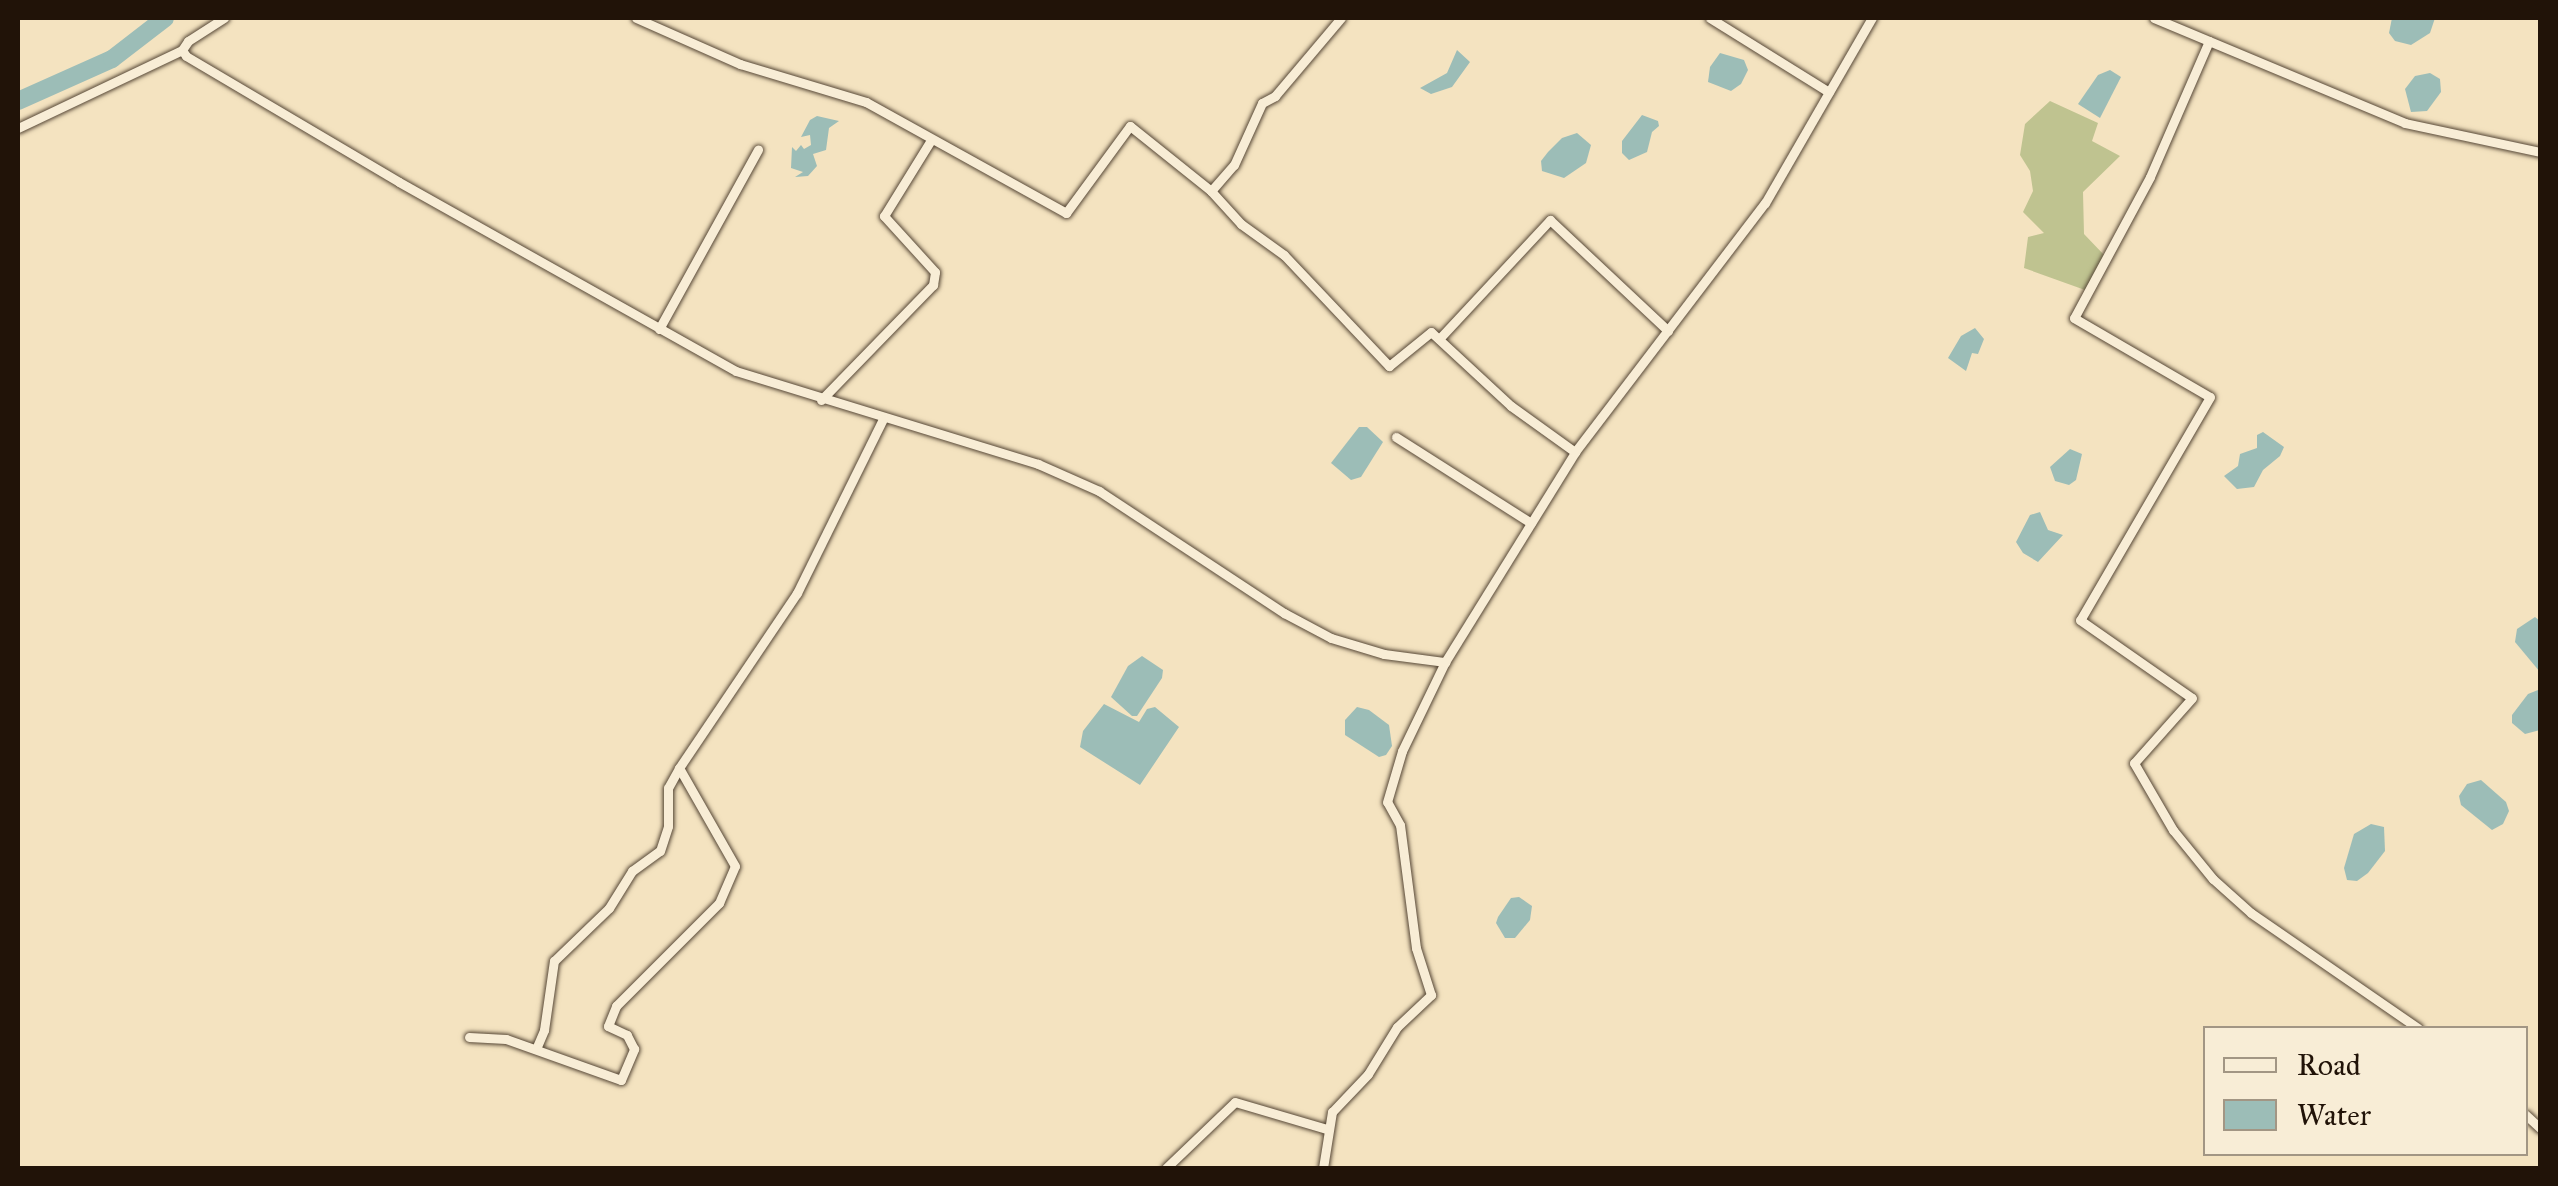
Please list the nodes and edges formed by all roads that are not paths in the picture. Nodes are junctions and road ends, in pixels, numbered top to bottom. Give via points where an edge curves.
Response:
1 (224, 18) edge
2 (636, 18) edge
3 (1341, 18) edge
4 (1710, 18) edge
5 (1872, 18) edge
6 (2154, 18) edge
7 (2209, 40) junction
8 (182, 50) junction
9 (1829, 92) junction
10 (18, 128) edge
11 (931, 140) junction
12 (758, 150) dead end
13 (2540, 152) edge
14 (1211, 191) junction
15 (659, 329) junction
16 (1668, 331) junction
17 (1439, 339) junction
18 (821, 400) junction
19 (883, 419) junction
20 (1396, 437) dead end
21 (1576, 452) junction
22 (1531, 523) junction
23 (1445, 662) junction
24 (680, 768) junction
25 (2415, 1026) edge
26 (469, 1037) dead end
27 (536, 1049) junction
28 (1327, 1129) junction
29 (1166, 1168) edge
30 (1322, 1168) edge

1 - 8 street
2 - 11 street via 740,64 866,102
3 - 14 street via 1276,96 1262,103 1234,165
4 - 9 street
5 - 9 street
6 - 7 street
7 - 13 street via 2405,123
7 - 25 street via 2150,177 2074,318 2210,397 2080,620 2192,698 2134,763 2213,879
8 - 10 street
8 - 15 street
9 - 16 street via 1765,203
11 - 14 street via 1066,213 1130,126
11 - 18 street via 884,216 935,272 933,286
12 - 15 street
14 - 17 street via 1241,224 1284,255 1390,366 1431,332
15 - 18 street via 736,371
16 - 17 street via 1550,220
16 - 21 street
17 - 21 street via 1511,406
18 - 19 street
19 - 23 street via 1038,464 1099,491 1331,638
19 - 24 street via 796,593
20 - 22 street
21 - 22 street
22 - 23 street
23 - 28 street via 1402,752 1387,802 1400,824 1416,948 1430,995 1396,1027 1368,1074 1332,1112
24 - 27 street via 668,788 660,851 632,871 610,908 554,961
24 - 27 street via 736,866 720,904 616,1006 608,1026 627,1035 634,1049 622,1080
26 - 27 street
28 - 29 street via 1235,1102
28 - 30 street

